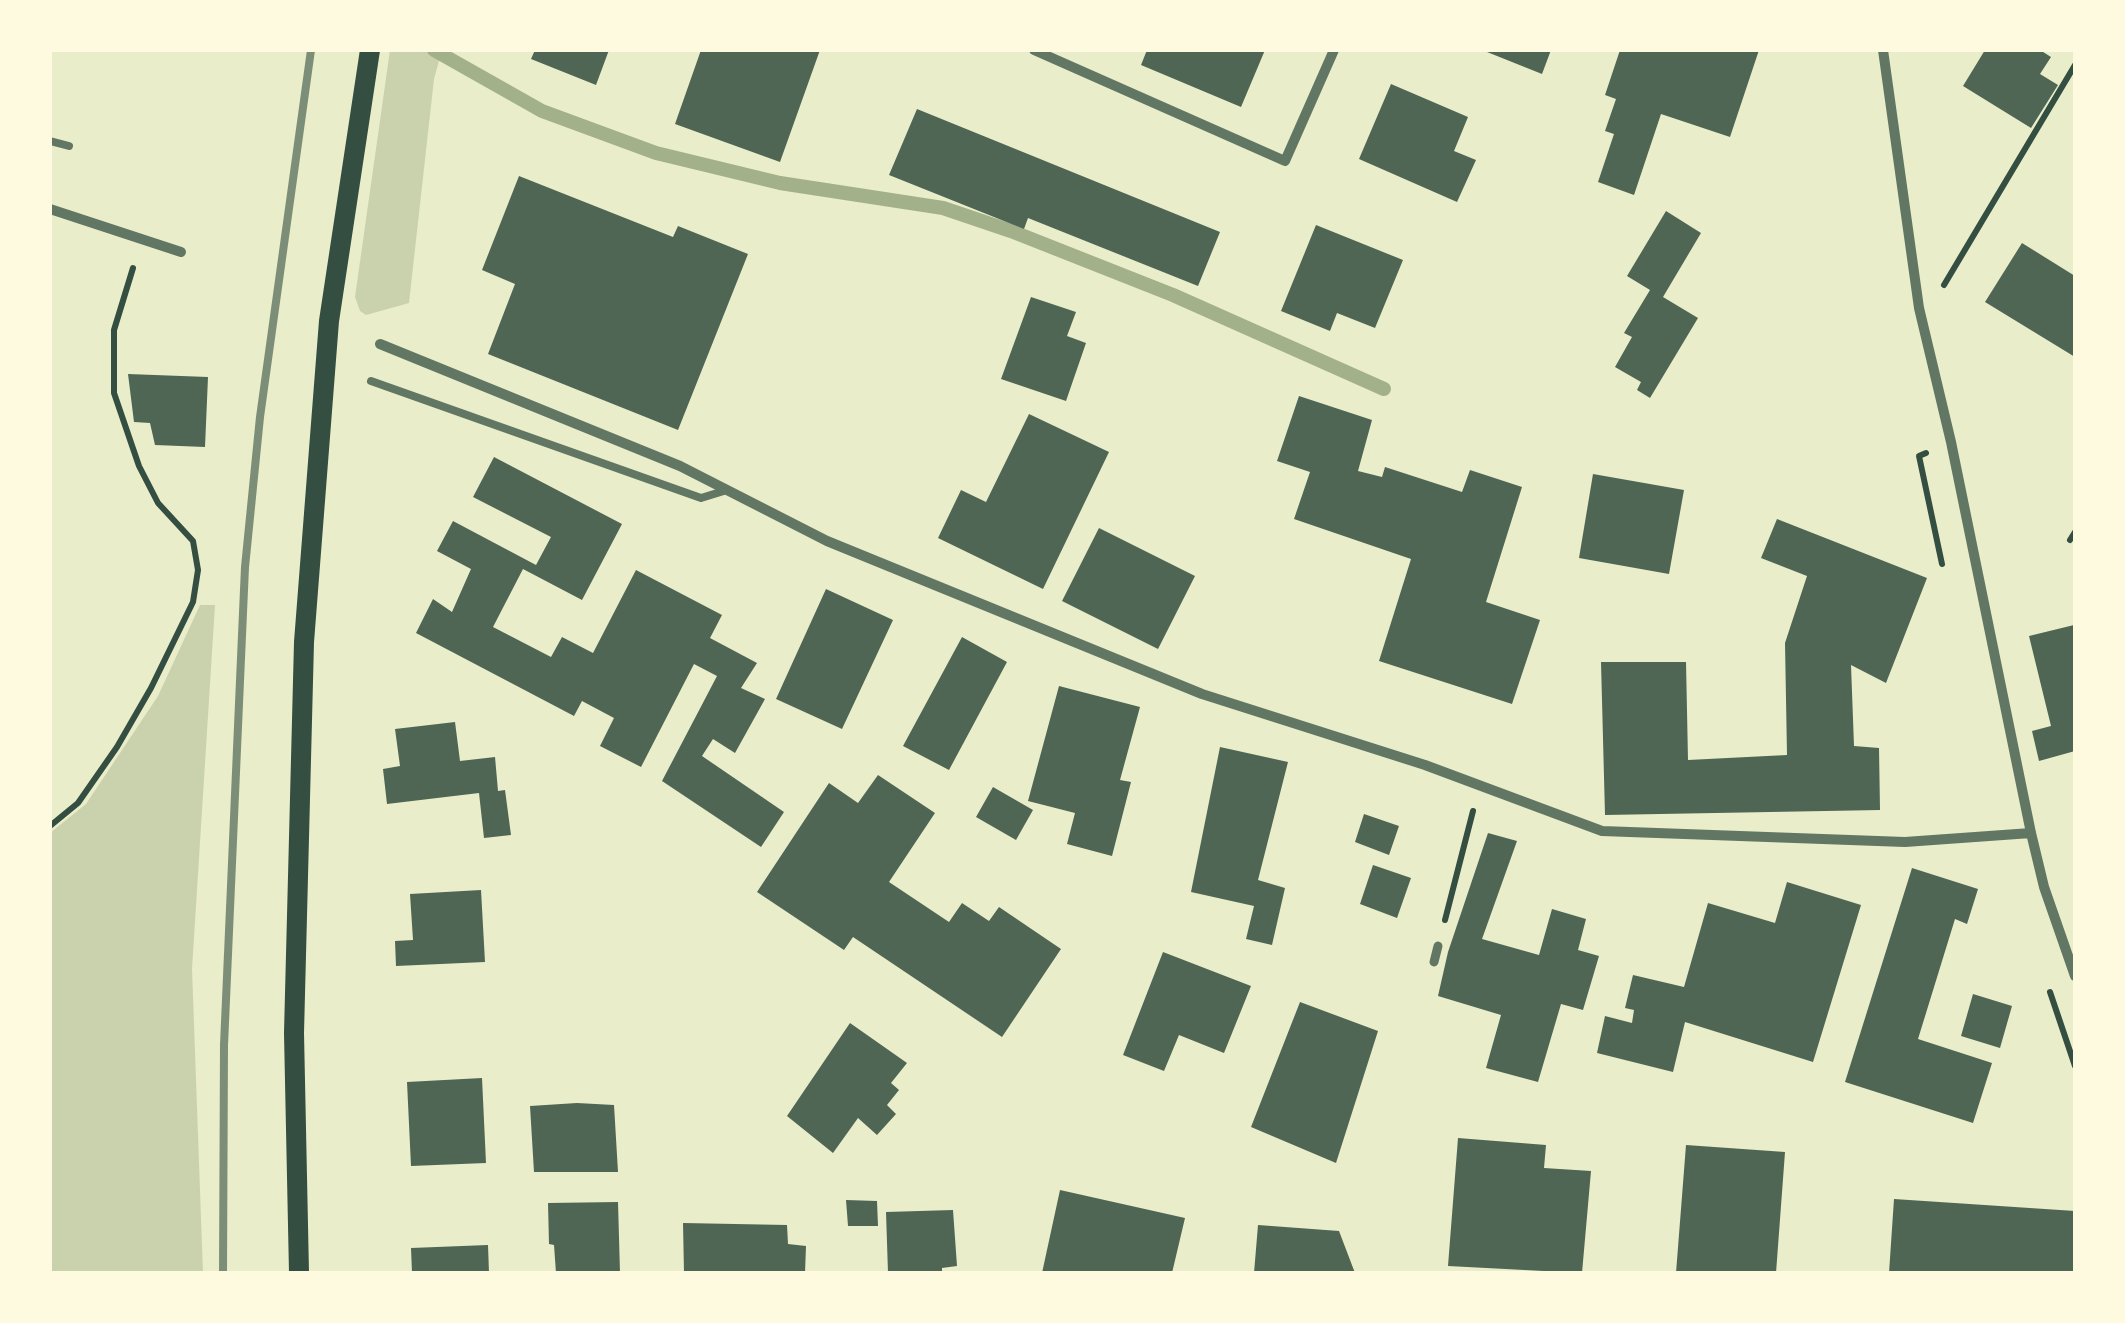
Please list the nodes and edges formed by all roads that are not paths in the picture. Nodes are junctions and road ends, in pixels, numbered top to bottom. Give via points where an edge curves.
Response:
1 (370, 50) edge
2 (1034, 50) edge
3 (1334, 50) edge
4 (1883, 50) edge
5 (50, 140) edge
6 (70, 146) dead end
7 (50, 209) edge
8 (180, 252) dead end
9 (380, 344) dead end
10 (371, 381) dead end
11 (727, 490) junction
12 (2031, 833) junction
13 (1438, 946) road end
14 (1434, 962) dead end
15 (2075, 976) edge
16 (299, 1273) edge

1 - 16 main road via 329,321 304,642 294,1034
2 - 3 street via 1285,161
4 - 12 street via 1919,308
5 - 6 lane
7 - 8 street
9 - 11 street
10 - 11 lane via 702,498
11 - 12 street via 827,541 1202,694 1602,831 1905,842
12 - 15 street
13 - 14 street

